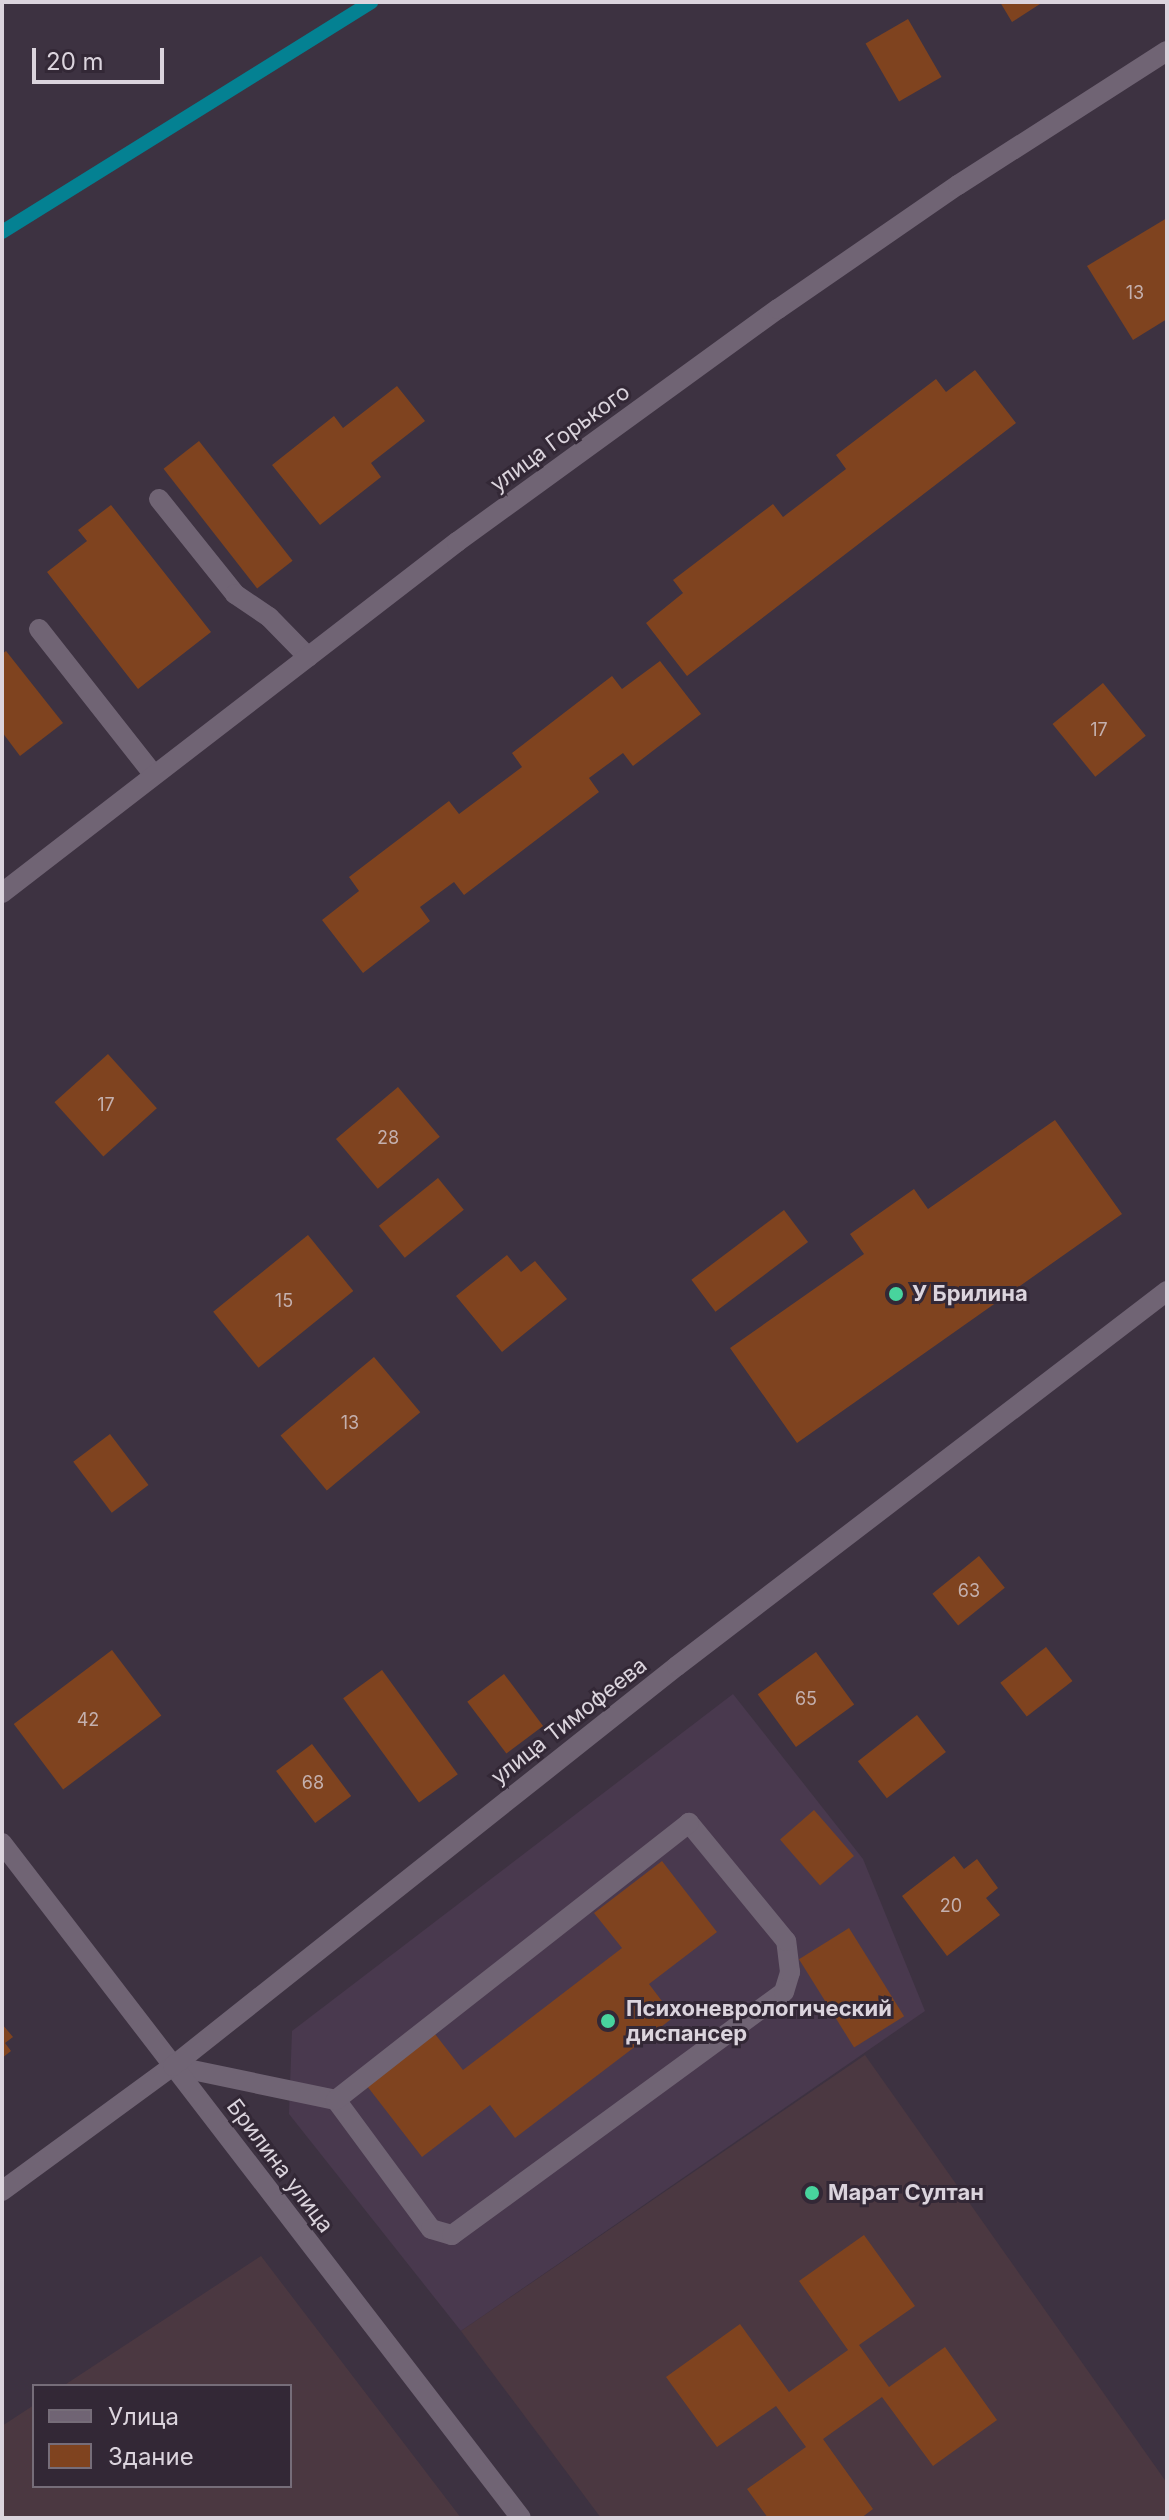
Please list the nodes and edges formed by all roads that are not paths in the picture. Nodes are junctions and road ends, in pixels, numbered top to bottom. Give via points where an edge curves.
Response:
1 (1167, 51) edge
2 (159, 499) dead end
3 (39, 629) dead end
4 (308, 657) junction
5 (154, 775) junction
6 (2, 893) edge
7 (1167, 1291) edge
8 (2, 1843) edge
9 (173, 2066) junction
10 (336, 2100) junction
11 (2, 2191) edge
12 (521, 2518) edge

1 - 4 street, улица Горького via 778,309
2 - 4 street via 235,594 269,617
3 - 5 street
4 - 5 street, улица Горького
5 - 6 street, улица Горького
7 - 9 street, улица Тимофеева via 677,1666
8 - 9 street, Брилина улица
9 - 10 street
9 - 11 street, улица Тимофеева
9 - 12 street, Брилина улица
10 - 10 street via 689,1823 786,1941 790,1972 784,1992 452,2235 431,2229

